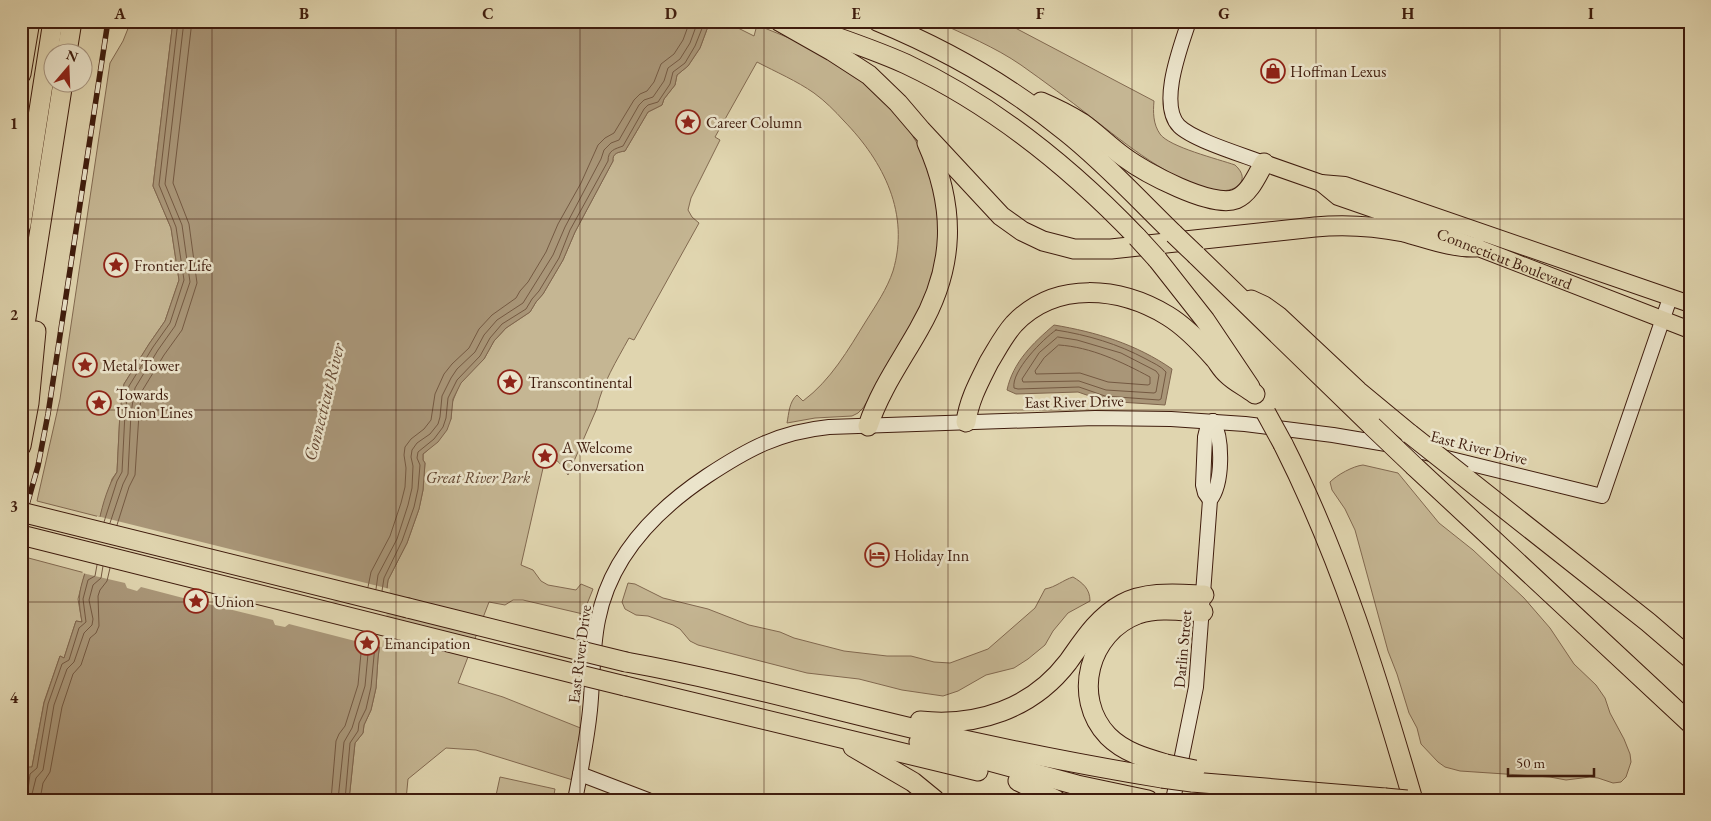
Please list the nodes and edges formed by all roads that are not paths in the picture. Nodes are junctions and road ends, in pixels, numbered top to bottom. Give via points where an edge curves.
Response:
1 (30, 21) edge
2 (53, 21) edge
3 (72, 21) edge
4 (779, 21) edge
5 (790, 21) edge
6 (877, 21) edge
7 (1189, 21) edge
8 (69, 42) edge
9 (21, 74) edge
10 (1007, 89) junction
11 (61, 92) edge
12 (920, 130) junction
13 (1264, 163) junction
14 (1321, 184) junction
15 (21, 225) edge
16 (1476, 247) junction
17 (36, 258) junction
18 (1238, 296) junction
19 (1670, 298) junction
20 (1690, 304) edge
21 (1663, 320) junction
22 (1690, 330) edge
23 (21, 350) edge
24 (1255, 394) junction
25 (1213, 421) junction
26 (966, 422) junction
27 (868, 426) junction
28 (21, 446) edge
29 (21, 512) edge
30 (21, 535) edge
31 (1203, 604) junction
32 (1357, 618) junction
33 (1690, 658) edge
34 (626, 662) junction
35 (852, 713) junction
36 (1690, 723) edge
37 (837, 737) junction
38 (1164, 771) junction
39 (580, 774) junction
40 (1018, 781) junction
41 (1392, 799) edge
42 (575, 800) edge
43 (648, 800) edge
44 (935, 800) edge
45 (1056, 800) edge
46 (1090, 800) edge
47 (1148, 800) edge
48 (1173, 800) edge
49 (1409, 800) edge
50 (1413, 800) edge

1 - 9 highway
2 - 15 highway
3 - 8 highway
4 - 12 highway via 866,72 894,98
5 - 24 highway, bridge via 892,58 926,74 1021,132 1090,191 1157,259 1205,320
6 - 10 highway via 946,54
7 - 13 street via 1171,90 1170,108 1174,119 1183,130 1196,137
10 - 13 highway via 1068,115 1135,164 1203,196 1228,200 1240,197
10 - 18 highway, bridge via 1078,142
11 - 17 highway
12 - 16 highway via 1004,219 1032,237 1063,247 1119,248 1341,225 1382,228
12 - 27 highway via 937,169 945,199 947,244 944,269 933,303 885,385
13 - 14 main road, Connecticut Boulevard
14 - 16 main road, Connecticut Boulevard via 1338,197
14 - 19 main road, Connecticut Boulevard via 1345,185
16 - 21 main road, Connecticut Boulevard
17 - 23 highway
17 - 28 highway via 40,281 38,311 29,403
18 - 33 highway, bridge via 1276,314 1358,391
18 - 36 highway, bridge via 1414,466
19 - 20 main road, Connecticut Boulevard
19 - 21 street, East River Drive
21 - 22 main road, Connecticut Boulevard
21 - 25 street, East River Drive via 1602,496 1398,446
24 - 26 highway via 1226,373 1184,328 1156,310 1114,294 1075,293 1042,303 1012,326 978,384
24 - 32 highway, bridge via 1283,444 1326,538
25 - 26 street, East River Drive via 1111,418
25 - 31 street, Darlin Street via 1207,429 1204,447 1203,485 1210,500
26 - 27 street, East River Drive
27 - 39 street, East River Drive via 800,431 759,445 681,496 636,539 614,572 599,613 590,711
29 - 34 highway, bridge
30 - 37 highway, bridge
31 - 35 highway via 1156,595 1122,604 1100,620 1046,686 999,714 945,722
31 - 38 highway via 1145,612 1129,618 1104,639 1090,668 1090,700 1104,731 1129,752
31 - 48 street, Darlin Street via 1196,687
32 - 41 highway via 1360,657
32 - 50 highway
34 - 35 highway
34 - 47 highway via 1068,782
35 - 38 highway via 1016,752
37 - 40 highway
37 - 44 highway via 913,782
38 - 41 highway, bridge via 1193,776 1234,776 1315,794
39 - 42 street, East River Drive
39 - 43 street
40 - 45 highway
40 - 46 highway
41 - 49 highway, bridge

